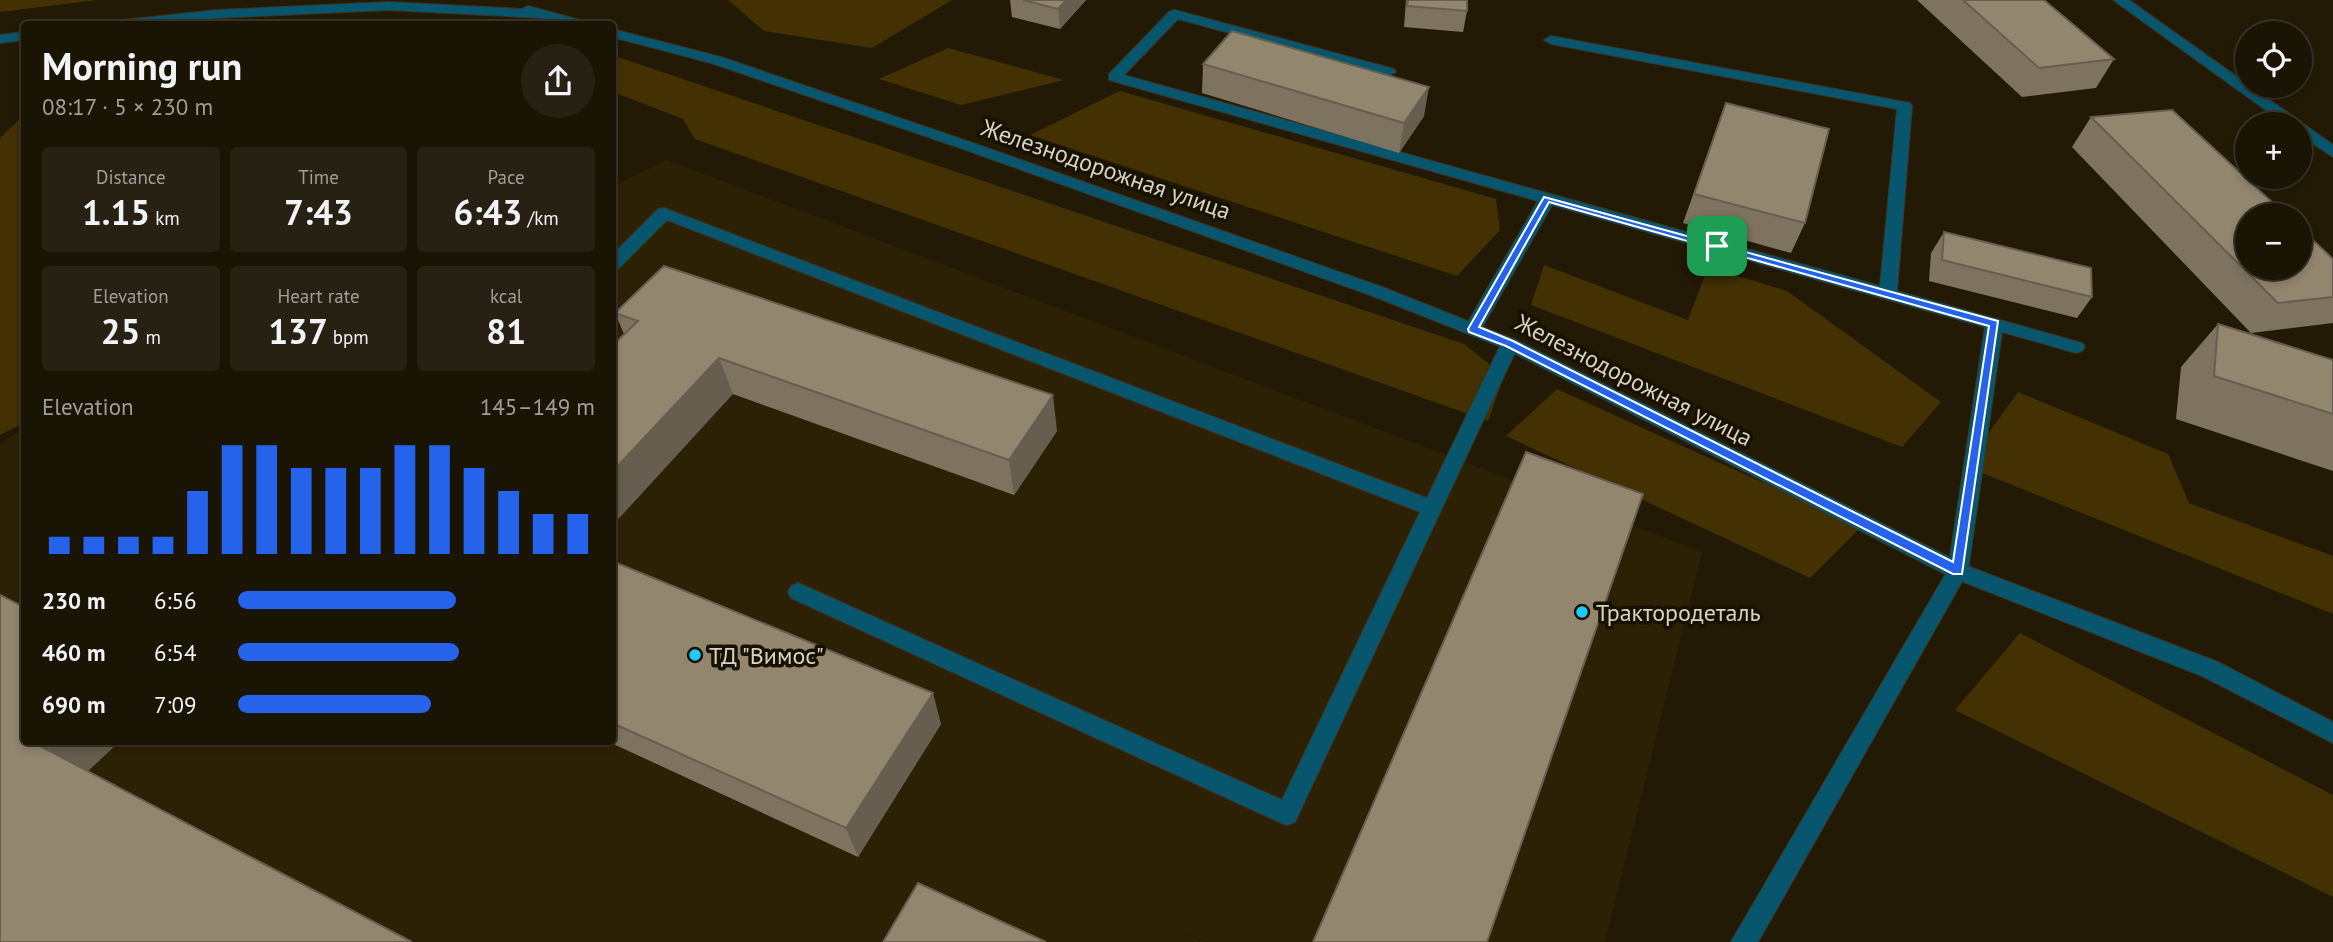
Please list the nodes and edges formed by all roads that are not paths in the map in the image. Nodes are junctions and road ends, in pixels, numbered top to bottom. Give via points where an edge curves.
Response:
1 (497, 0) edge
2 (2120, 0) edge
3 (539, 14) junction
4 (151, 21) edge
5 (567, 21) edge
6 (616, 34) edge
7 (21, 36) edge
8 (0, 39) edge
9 (1551, 40) dead end
10 (1389, 72) edge
11 (2277, 112) edge
12 (2312, 137) edge
13 (2333, 152) edge
14 (1547, 199) junction
15 (616, 261) edge
16 (1888, 294) junction
17 (1994, 324) junction
18 (1473, 329) junction
19 (1510, 344) junction
20 (2076, 347) dead end
21 (1432, 508) junction
22 (1958, 570) junction
23 (797, 592) dead end
24 (2333, 733) edge
25 (1744, 942) edge

1 - 3 street
2 - 11 street
3 - 4 street via 389,6
3 - 5 street
6 - 18 street, Железнодорожная улица via 716,60 930,133
7 - 8 street
9 - 16 street via 1905,106
10 - 14 street via 1175,14 1114,78
12 - 13 street
14 - 16 street
14 - 18 street
15 - 21 street via 664,213
16 - 17 street
17 - 20 street
17 - 22 street
18 - 19 street, Железнодорожная улица
19 - 21 street
19 - 22 street, Железнодорожная улица
21 - 23 street via 1287,814
22 - 24 street, Железнодорожная улица via 2210,669
22 - 25 street

